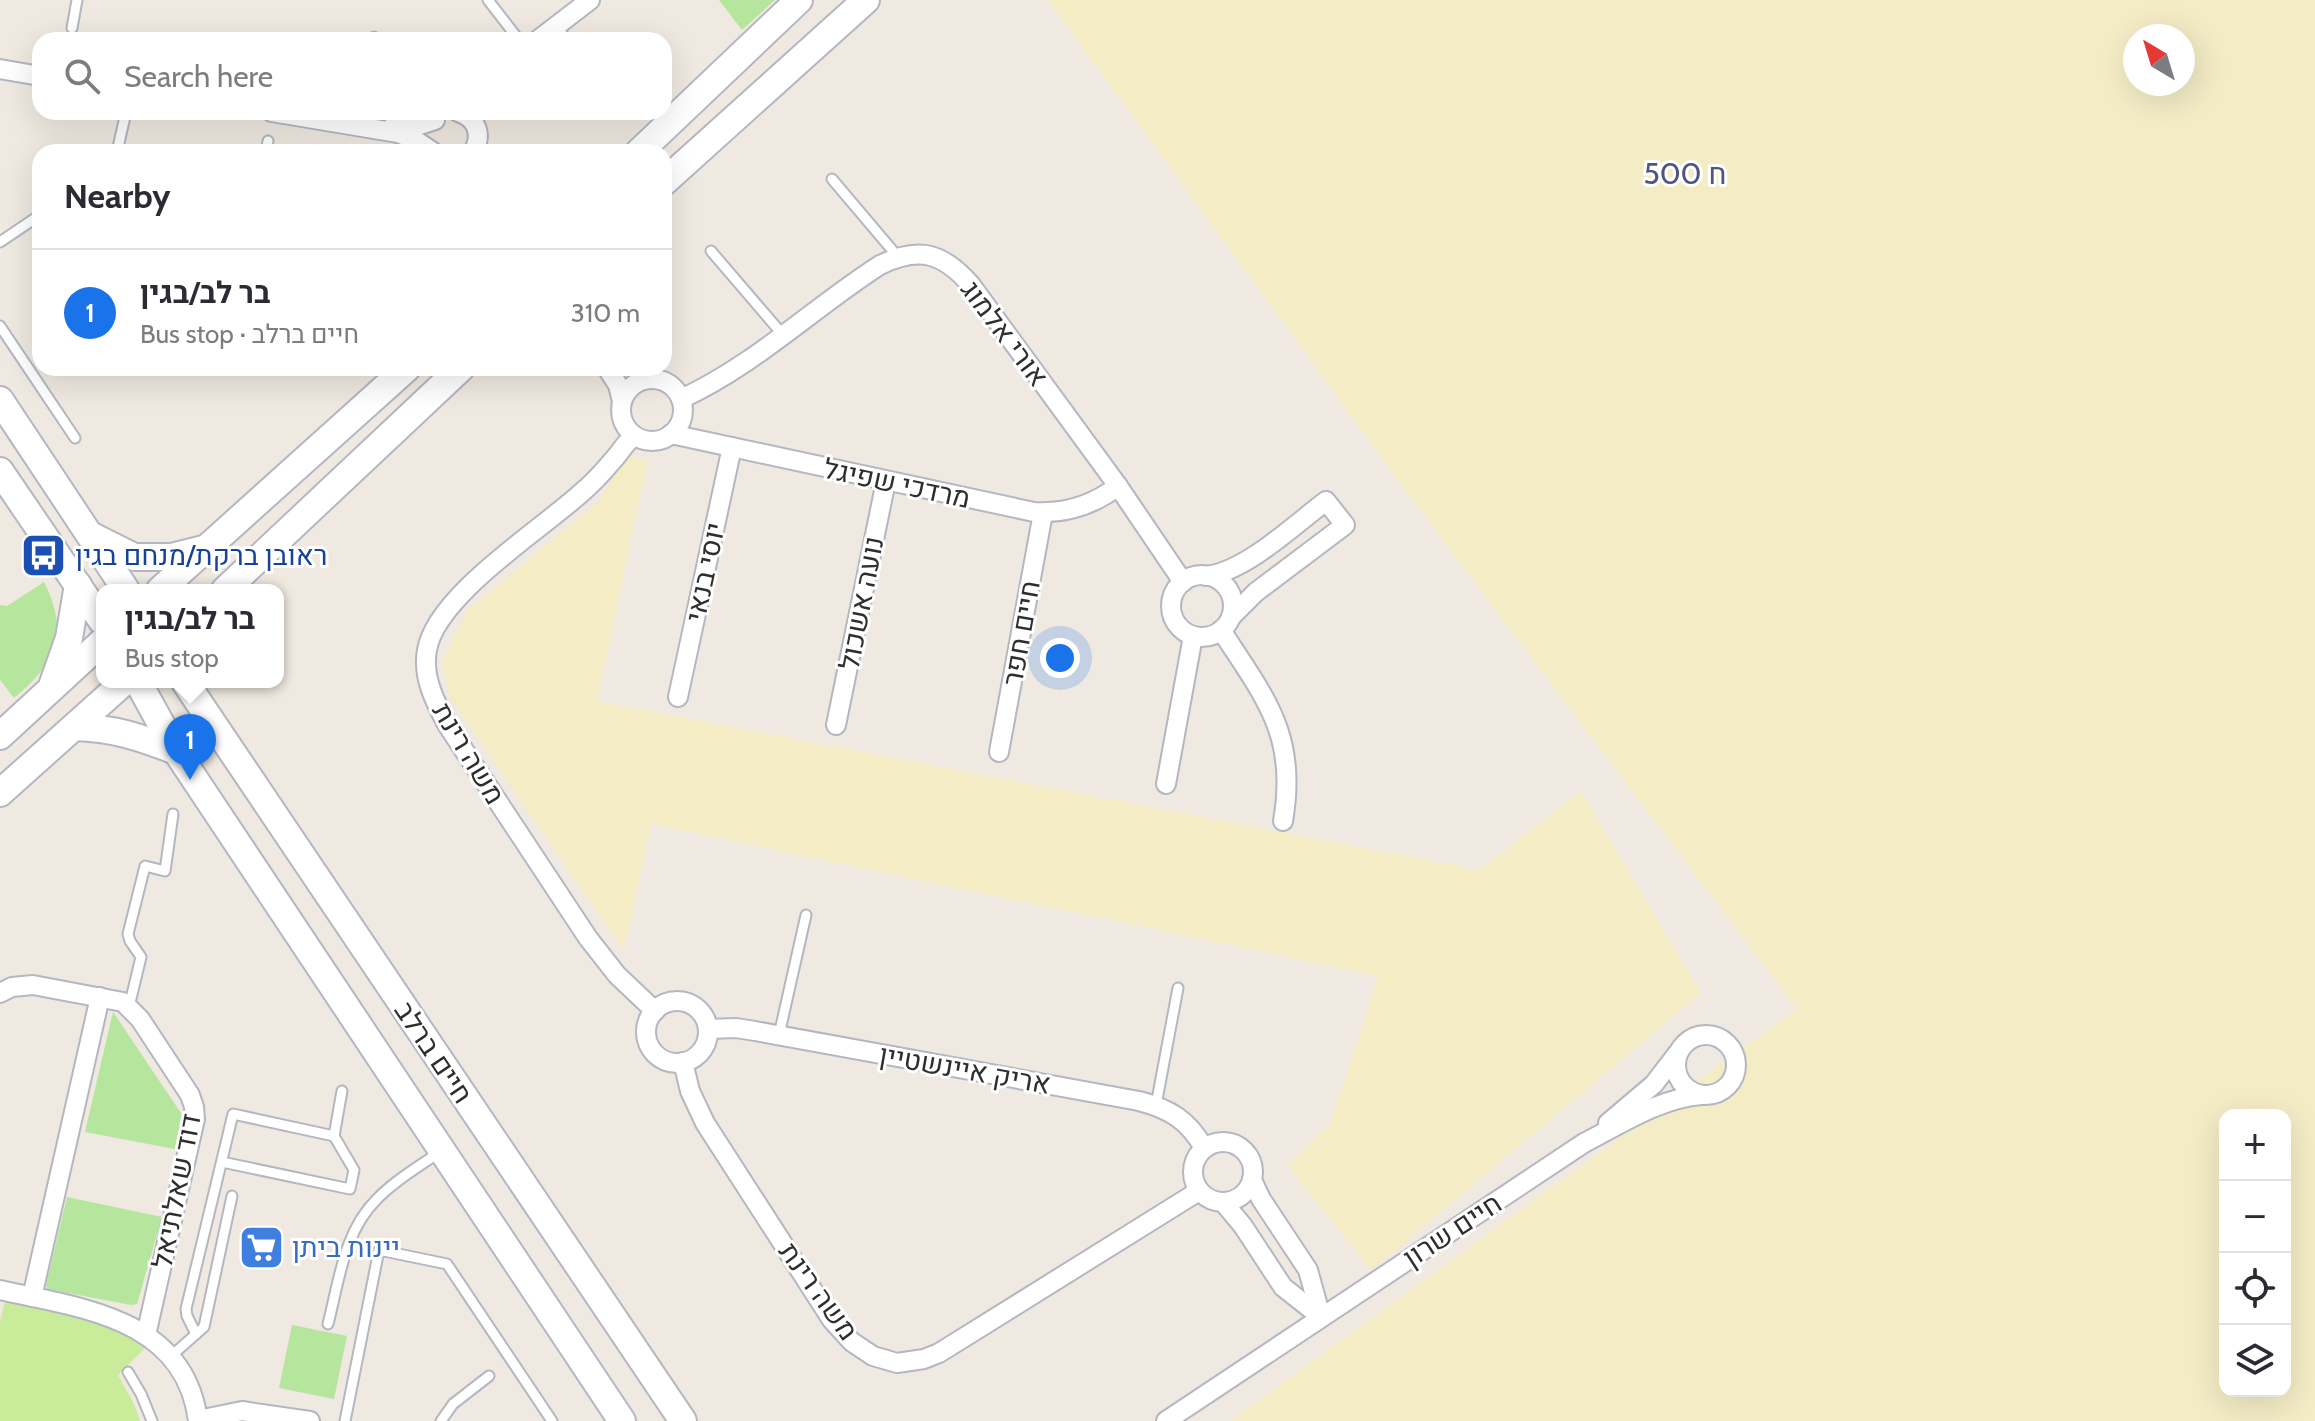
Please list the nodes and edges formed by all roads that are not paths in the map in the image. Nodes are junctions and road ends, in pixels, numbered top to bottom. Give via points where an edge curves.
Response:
1 (77, 0) edge
2 (488, 0) edge
3 (590, 0) edge
4 (799, 0) edge
5 (866, 0) edge
6 (72, 28) dead end
7 (513, 32) edge
8 (563, 32) edge
9 (0, 69) edge
10 (32, 75) edge
11 (124, 120) edge
12 (430, 120) edge
13 (440, 120) edge
14 (366, 122) edge
15 (268, 141) dead end
16 (119, 144) edge
17 (267, 144) edge
18 (419, 144) edge
19 (431, 144) edge
20 (647, 144) edge
21 (672, 175) edge
22 (832, 179) dead end
23 (32, 220) edge
24 (0, 242) edge
25 (711, 251) dead end
26 (898, 257) junction
27 (0, 326) edge
28 (783, 335) junction
29 (32, 374) edge
30 (33, 376) edge
31 (398, 376) edge
32 (452, 376) edge
33 (612, 376) edge
34 (650, 376) edge
35 (656, 376) edge
36 (681, 399) junction
37 (0, 400) edge
38 (622, 401) junction
39 (671, 434) junction
40 (634, 436) junction
41 (75, 438) dead end
42 (732, 447) junction
43 (0, 471) edge
44 (886, 481) junction
45 (1118, 486) junction
46 (1043, 513) junction
47 (89, 535) junction
48 (206, 548) junction
49 (1206, 576) junction
50 (1183, 582) junction
51 (122, 584) edge
52 (167, 584) edge
53 (231, 584) edge
54 (78, 585) junction
55 (96, 612) edge
56 (1226, 624) junction
57 (1193, 636) junction
58 (96, 647) edge
59 (52, 687) junction
60 (117, 688) edge
61 (141, 688) edge
62 (189, 688) edge
63 (678, 697) dead end
64 (836, 725) dead end
65 (74, 727) junction
66 (0, 736) edge
67 (176, 751) junction
68 (999, 752) dead end
69 (1166, 784) dead end
70 (0, 793) edge
71 (173, 814) dead end
72 (1283, 821) dead end
73 (806, 915) dead end
74 (1178, 988) dead end
75 (0, 993) edge
76 (100, 997) junction
77 (129, 1007) junction
78 (655, 1011) junction
79 (708, 1029) junction
80 (779, 1035) junction
81 (1679, 1052) junction
82 (683, 1062) junction
83 (342, 1091) dead end
84 (1702, 1095) junction
85 (1156, 1105) junction
86 (334, 1136) junction
87 (1584, 1143) junction
88 (1204, 1148) junction
89 (442, 1150) junction
90 (222, 1162) junction
91 (1252, 1180) junction
92 (1199, 1191) junction
93 (232, 1196) dead end
94 (1223, 1202) junction
95 (0, 1290) edge
96 (32, 1297) junction
97 (1321, 1317) junction
98 (328, 1324) dead end
99 (196, 1334) junction
100 (146, 1335) junction
101 (170, 1357) junction
102 (128, 1372) dead end
103 (489, 1376) dead end
104 (198, 1420) edge
105 (152, 1421) edge
106 (310, 1421) edge
107 (345, 1421) edge
108 (441, 1421) edge
109 (552, 1421) edge
110 (622, 1421) edge
111 (683, 1421) edge
112 (1166, 1421) edge

1 - 6 lane
2 - 7 lane
3 - 8 street
4 - 20 street
5 - 21 street
9 - 10 street
11 - 16 lane
12 - 14 street via 411,127
13 - 19 street via 429,130
14 - 18 street
15 - 17 lane
22 - 26 lane
23 - 24 lane
25 - 28 lane
26 - 28 street
26 - 45 street, אורי אלמוג via 928,255 964,276
27 - 29 lane
28 - 36 street via 724,377
30 - 41 lane
31 - 48 street
32 - 53 street
33 - 38 street
34 - 38 street via 637,382
35 - 36 street via 673,386
36 - 39 street via 682,418
37 - 47 street
38 - 40 street via 622,420
39 - 40 street via 653,441
39 - 42 street, מרדכי שפיגל
40 - 78 street, משה רינת via 581,493 450,606 431,635 426,667 448,726 588,938
42 - 44 street, מרדכי שפיגל
42 - 63 street, יוסי בנאי
43 - 54 street
44 - 46 street, מרדכי שפיגל
44 - 64 street, נועה אשכול
45 - 46 street, מרדכי שפיגל via 1081,507
45 - 50 street, אורי אלמוג
46 - 68 street, חיים חפר
47 - 48 street via 134,557 171,557
47 - 51 street
48 - 52 street
49 - 50 street
49 - 56 street via 1229,591 1233,605
49 - 56 street via 1247,560 1326,501 1345,525 1256,592
50 - 57 street via 1174,594 1172,612 1178,625
54 - 55 street
54 - 59 street via 69,638
56 - 57 street via 1208,636
56 - 72 street via 1280,730 1287,769
57 - 69 street
58 - 59 street
59 - 66 street
60 - 65 street
61 - 67 street, חיים ברלב
62 - 111 street, חיים ברלב
65 - 67 street via 130,734
65 - 70 street
67 - 89 street, חיים ברלב
71 - 77 lane via 165,871 145,866 128,934 141,957
73 - 80 lane
74 - 85 lane
75 - 76 street via 33,985
76 - 77 street
76 - 96 street
77 - 100 street, דוד שאלתיאל via 190,1095 195,1112
78 - 79 street via 686,1002 702,1013
78 - 82 street via 647,1028 650,1047 664,1060
79 - 80 street, אריק איינשטיין
79 - 82 street via 703,1049
80 - 85 street, אריק איינשטיין
81 - 84 street via 1678,1078
81 - 84 street via 1687,1041 1705,1035 1719,1037 1732,1050 1736,1068 1731,1082
81 - 87 street, חיים שרון via 1654,1084
82 - 92 street, משה רינת via 703,1119 832,1320 862,1350 885,1361 910,1362 939,1353
83 - 86 lane
84 - 87 street, חיים שרון via 1658,1106
85 - 88 street, אריק איינשטיין via 1190,1126
86 - 90 lane via 233,1114
86 - 90 lane via 354,1170 350,1189
87 - 97 street, חיים שרון
88 - 91 street via 1222,1142 1239,1146 1251,1162
88 - 92 street via 1192,1168
89 - 98 lane via 385,1191 362,1216 348,1244
89 - 110 street, חיים ברלב
90 - 99 lane via 186,1309
91 - 94 street via 1241,1196
91 - 97 street via 1308,1270
92 - 94 street
93 - 99 lane via 204,1327
94 - 97 street via 1283,1287
95 - 96 street
96 - 100 street via 113,1317
97 - 112 street, חיים שרון
99 - 101 lane
100 - 101 street
101 - 104 street via 191,1394
102 - 105 lane
103 - 108 lane via 453,1404
104 - 106 street via 242,1411
107 - 109 lane via 379,1250 447,1264

